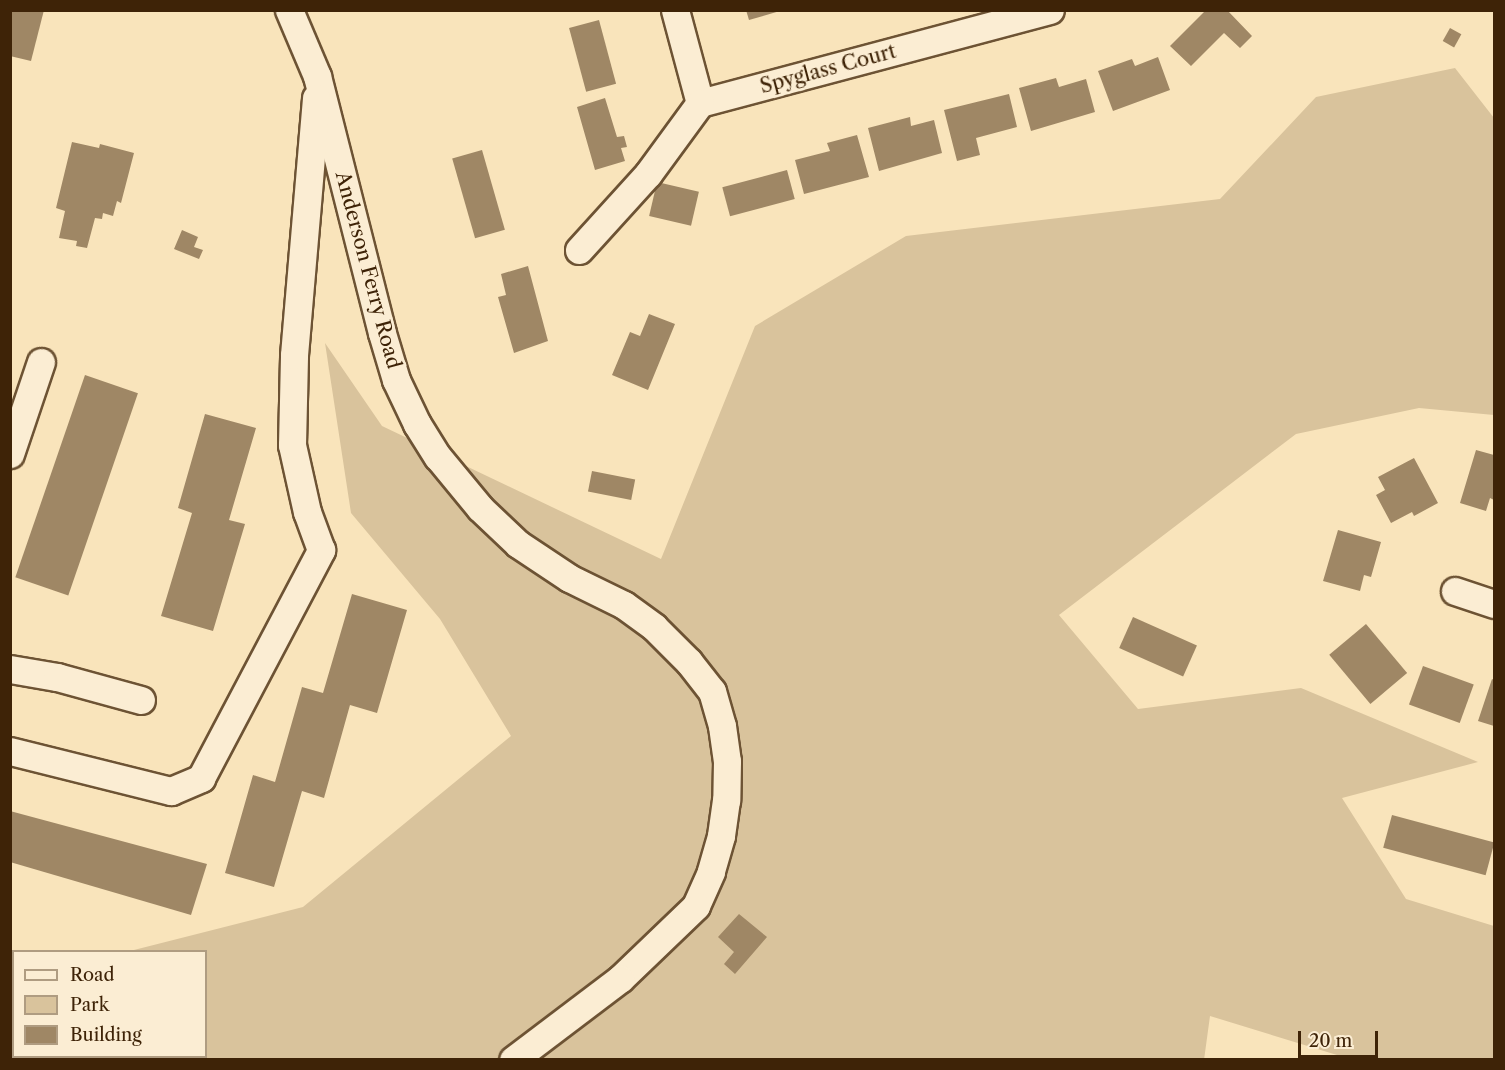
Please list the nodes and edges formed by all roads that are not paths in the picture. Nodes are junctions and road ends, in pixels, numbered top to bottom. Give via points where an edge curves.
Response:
1 (289, 10) edge
2 (675, 10) edge
3 (1050, 10) edge
4 (317, 76) junction
5 (700, 104) junction
6 (579, 250) dead end
7 (41, 362) dead end
8 (10, 454) edge
9 (1455, 591) dead end
10 (1494, 604) edge
11 (10, 669) edge
12 (141, 700) dead end
13 (10, 751) edge
14 (513, 1059) edge

1 - 4 street, Anderson Ferry Road
2 - 5 street
3 - 5 street, Spyglass Court
4 - 13 street via 294,355 292,446 307,512 321,550 201,778 171,791
4 - 14 street, Anderson Ferry Road via 382,333 396,380 417,424 480,508 518,544 569,578 624,605 690,662 712,691 722,726 727,761 723,827 711,872 696,906 620,979
5 - 6 street via 648,174
7 - 8 street
9 - 10 street
11 - 12 street via 57,677

